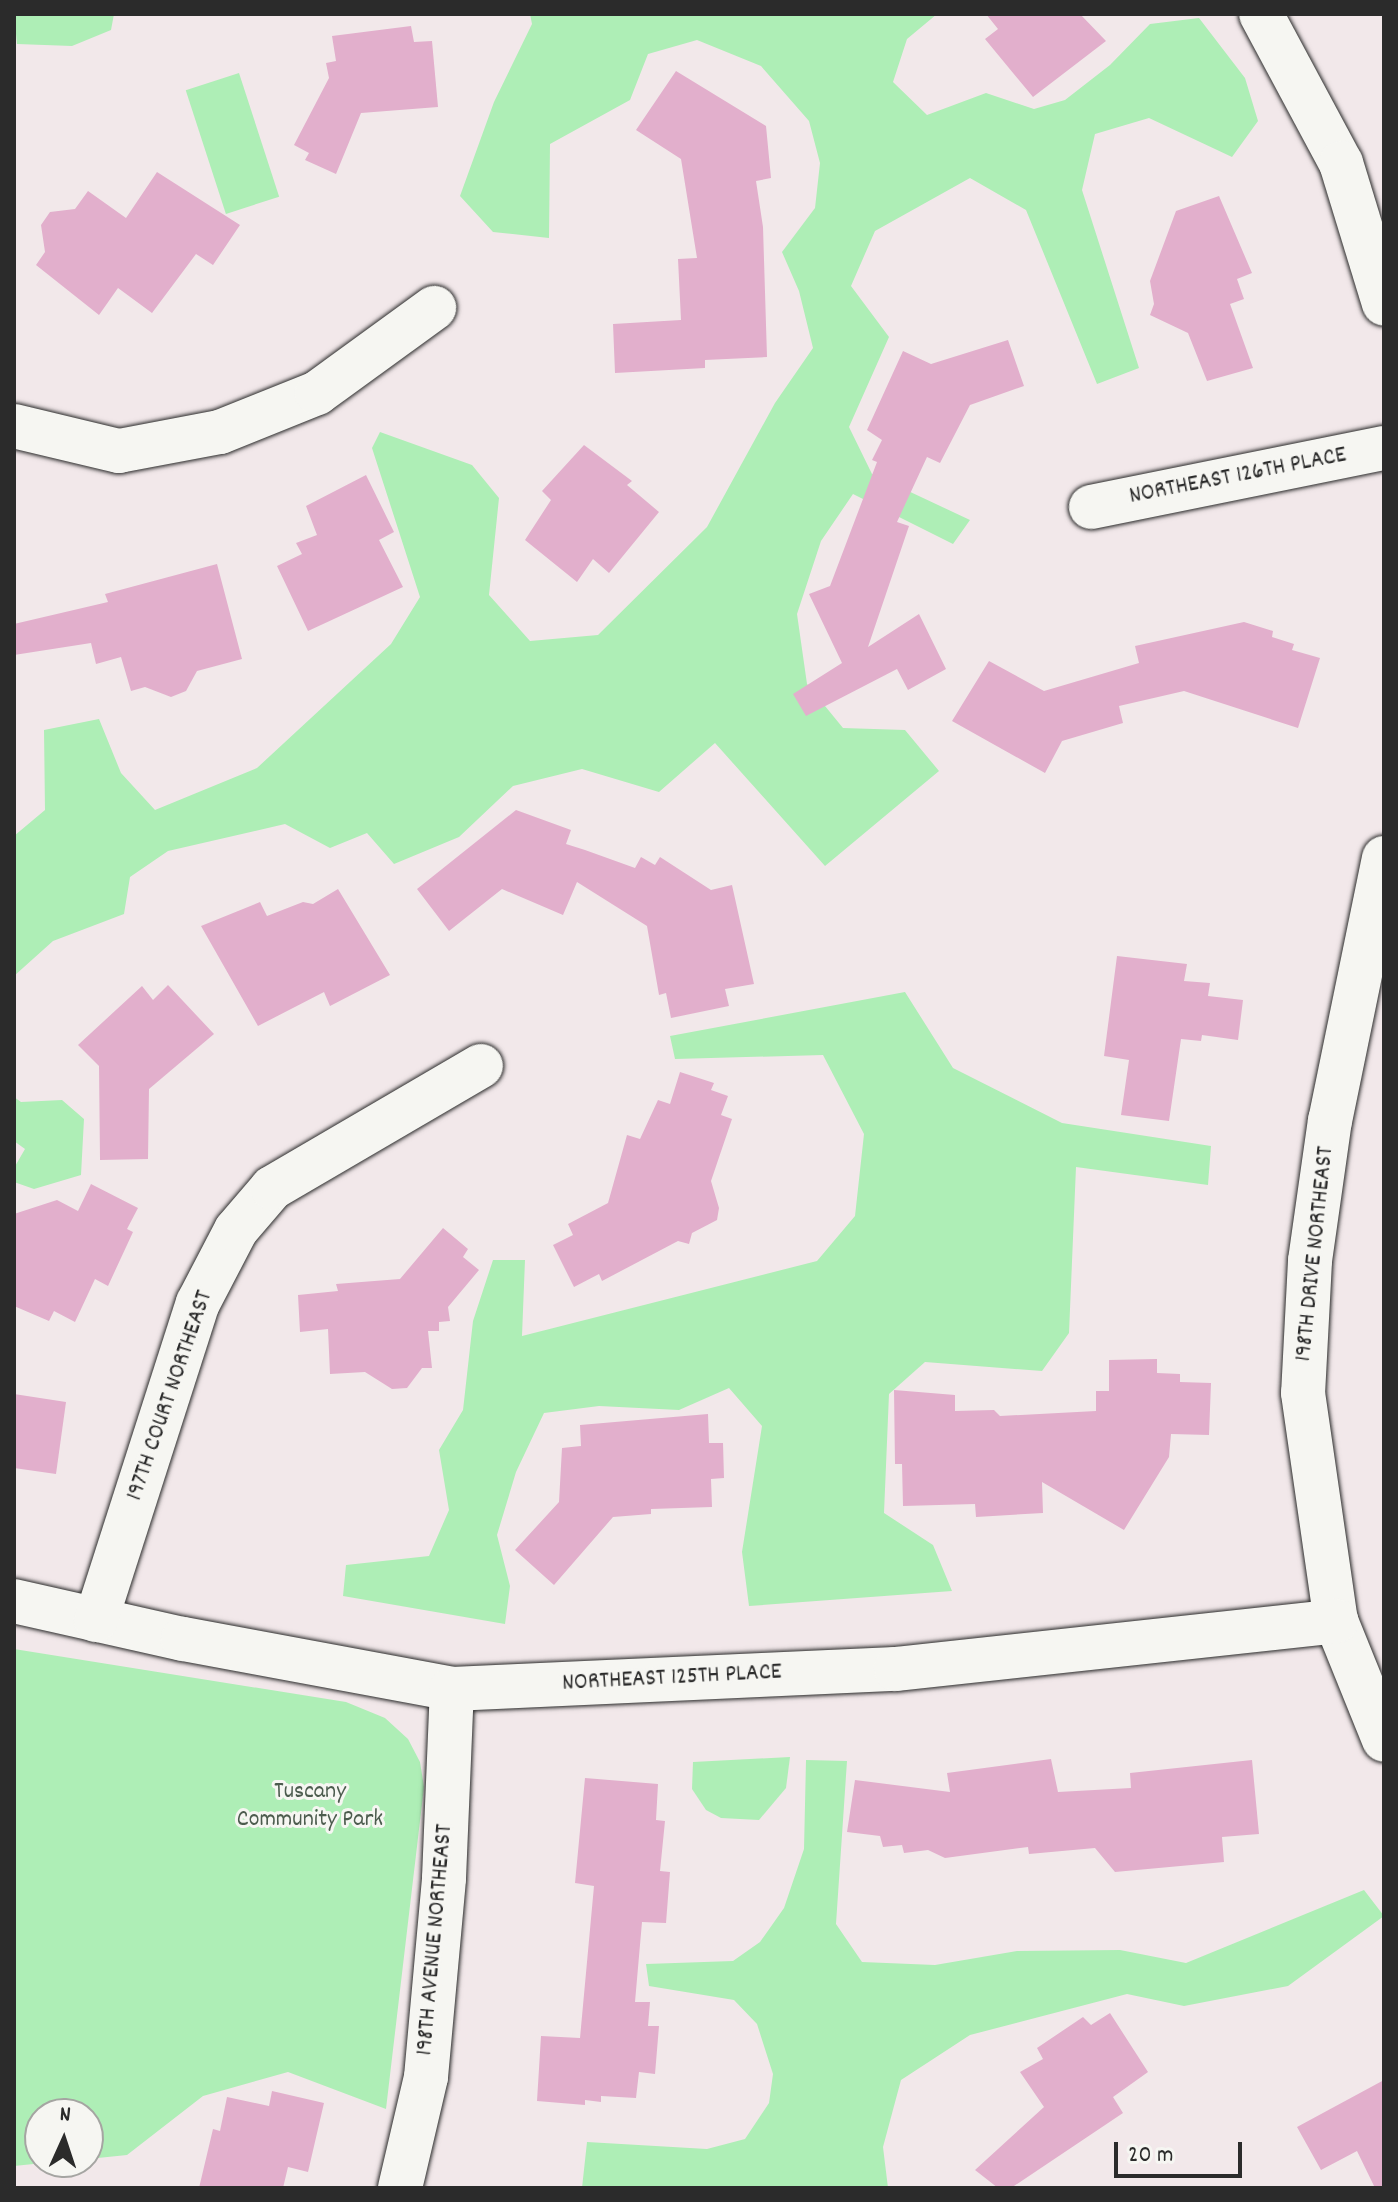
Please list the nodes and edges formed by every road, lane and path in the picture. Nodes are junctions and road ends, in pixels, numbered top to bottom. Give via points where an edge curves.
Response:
1 (1261, 14) edge
2 (1384, 304) edge
3 (434, 308) dead end
4 (14, 426) edge
5 (1384, 448) edge
6 (1091, 507) dead end
7 (1384, 858) edge
8 (481, 1066) dead end
9 (14, 1601) edge
10 (96, 1620) junction
11 (1336, 1621) junction
12 (452, 1689) junction
13 (1384, 1740) edge
14 (400, 2188) edge

1 - 2 street via 1341,163
3 - 4 street via 317,393 220,432 119,451
5 - 6 street, NORTHEAST 126TH PLACE
7 - 11 street, 198TH DRIVE NORTHEAST via 1330,1120 1310,1261 1303,1393
8 - 10 street, 197TH COURT NORTHEAST via 272,1188 236,1230 198,1303
9 - 10 street, NORTHEAST 125TH PLACE
10 - 12 street, NORTHEAST 125TH PLACE
11 - 12 street, NORTHEAST 125TH PLACE via 896,1669
11 - 13 street, 198TH DRIVE NORTHEAST
12 - 14 street, 198TH AVENUE NORTHEAST via 444,1878 426,2077

